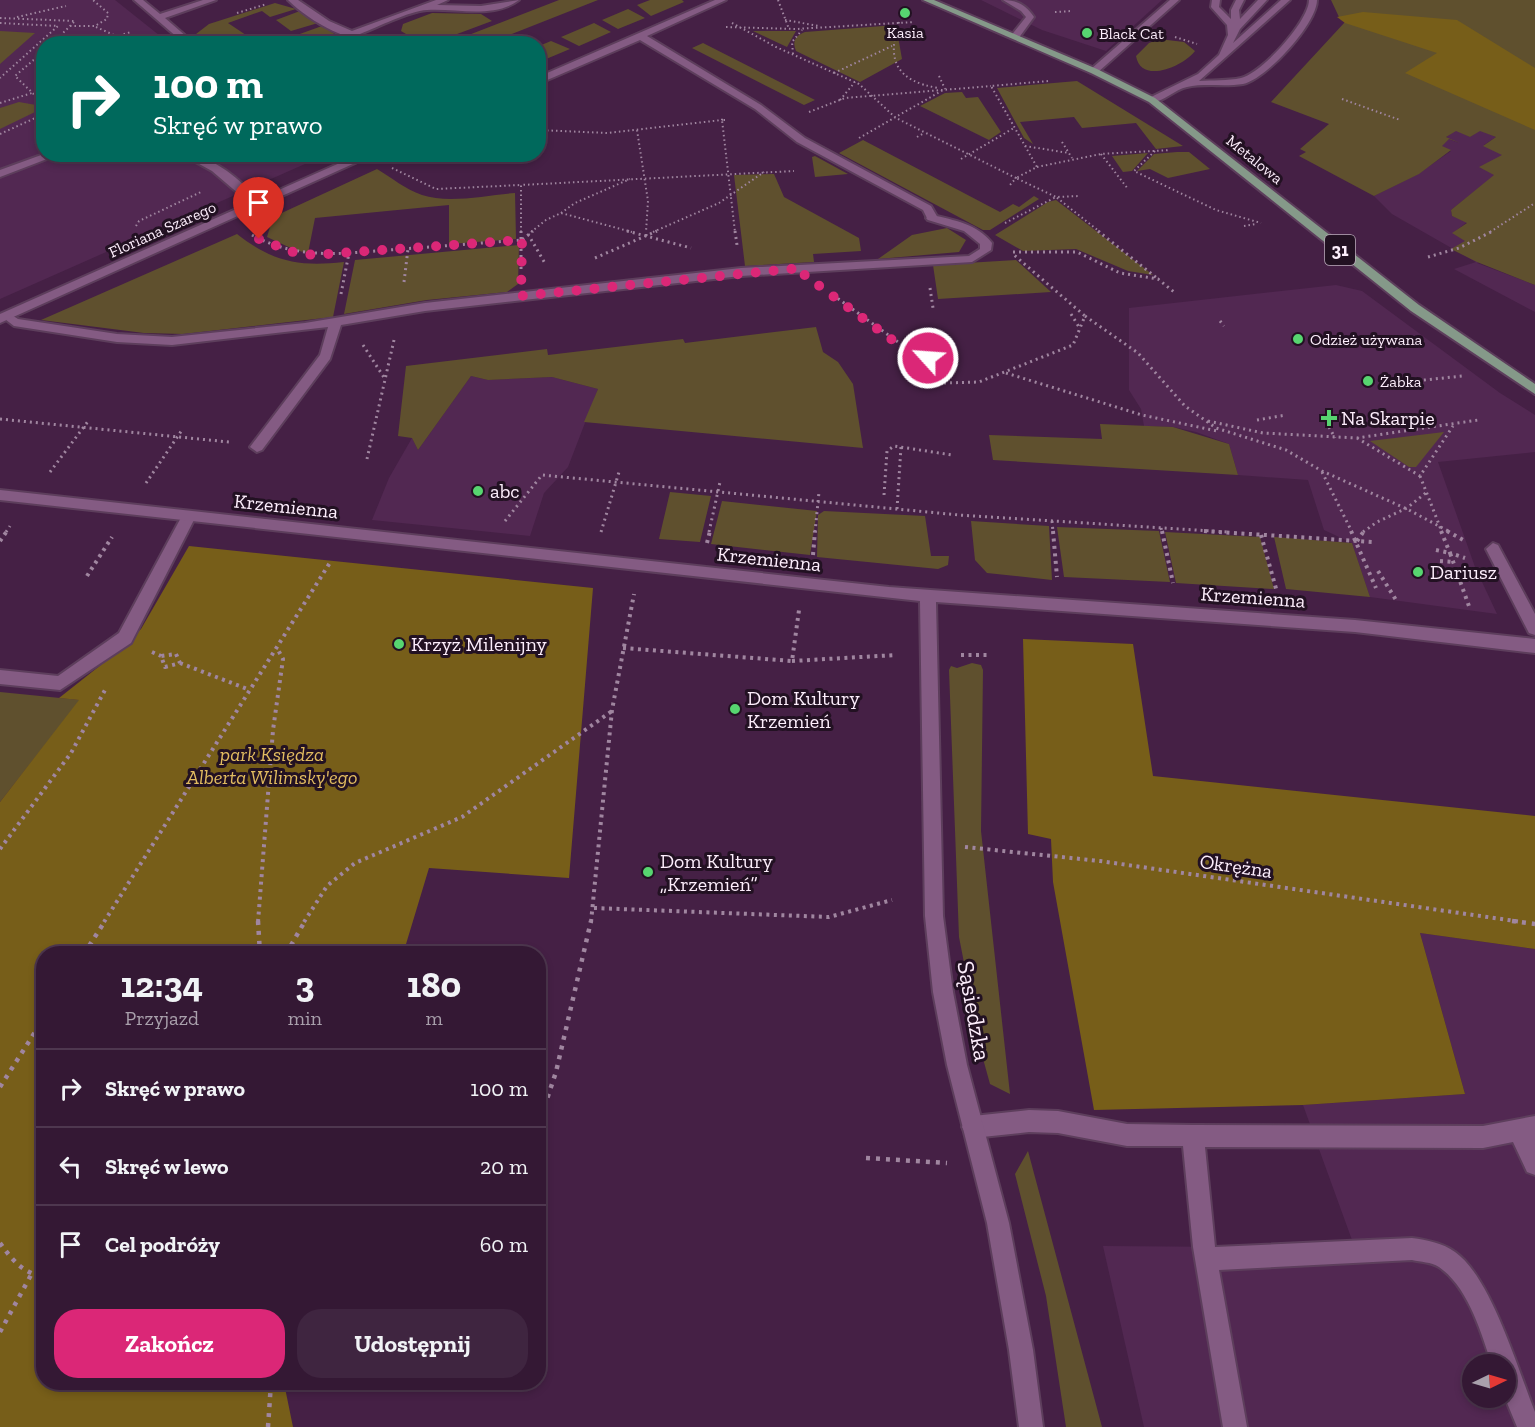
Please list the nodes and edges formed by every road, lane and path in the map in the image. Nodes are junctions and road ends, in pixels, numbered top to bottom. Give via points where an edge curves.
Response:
1 (93, 0) edge
2 (138, 0) edge
3 (212, 0) edge
4 (292, 0) edge
5 (444, 0) edge
6 (516, 0) edge
7 (722, 0) edge
8 (778, 0) edge
9 (927, 0) edge
10 (1007, 0) edge
11 (1175, 0) edge
12 (1216, 0) edge
13 (1240, 0) edge
14 (1263, 0) edge
15 (1286, 0) edge
16 (1313, 0) edge
17 (66, 6) dead end
18 (424, 7) junction
19 (159, 17) junction
20 (0, 18) edge
21 (16, 18) junction
22 (724, 19) dead end
23 (785, 20) junction
24 (919, 21) dead end
25 (898, 22) junction
26 (0, 23) edge
27 (70, 26) junction
28 (95, 26) junction
29 (720, 27) dead end
30 (826, 27) junction
31 (740, 28) junction
32 (789, 28) junction
33 (806, 28) junction
34 (1234, 32) junction
35 (134, 34) dead end
36 (352, 34) junction
37 (1165, 34) dead end
38 (115, 35) junction
39 (47, 36) edge
40 (60, 36) edge
41 (112, 36) edge
42 (181, 36) edge
43 (358, 36) edge
44 (642, 37) junction
45 (1015, 37) junction
46 (1199, 44) dead end
47 (36, 46) edge
48 (892, 46) junction
49 (793, 54) junction
50 (36, 58) edge
51 (36, 61) edge
52 (1218, 62) junction
53 (30, 63) junction
54 (1094, 71) junction
55 (834, 73) junction
56 (939, 76) dead end
57 (0, 78) edge
58 (546, 78) edge
59 (1049, 81) dead end
60 (855, 82) junction
61 (1187, 84) junction
62 (992, 86) junction
63 (945, 89) junction
64 (32, 93) junction
65 (36, 97) edge
66 (873, 97) junction
67 (1342, 99) dead end
68 (1152, 100) junction
69 (838, 101) junction
70 (0, 103) edge
71 (806, 113) dead end
72 (896, 118) junction
73 (36, 119) edge
74 (731, 119) dead end
75 (722, 120) junction
76 (1400, 120) dead end
77 (1014, 128) junction
78 (637, 130) junction
79 (546, 131) edge
80 (925, 133) junction
81 (0, 134) edge
82 (917, 137) dead end
83 (854, 141) dead end
84 (1062, 142) dead end
85 (1025, 146) junction
86 (1179, 150) dead end
87 (1155, 152) junction
88 (1069, 153) junction
89 (969, 154) junction
90 (1101, 154) junction
91 (1072, 158) junction
92 (961, 159) dead end
93 (36, 161) edge
94 (206, 162) edge
95 (341, 162) edge
96 (352, 162) edge
97 (385, 163) dead end
98 (345, 165) junction
99 (1037, 167) junction
100 (794, 171) dead end
101 (765, 172) junction
102 (727, 173) junction
103 (0, 174) edge
104 (633, 177) junction
105 (644, 177) junction
106 (1017, 178) junction
107 (1010, 184) dead end
108 (521, 185) junction
109 (1128, 189) dead end
110 (1080, 196) dead end
111 (731, 197) junction
112 (1056, 197) junction
113 (1535, 203) edge
114 (257, 204) junction
115 (561, 213) junction
116 (1268, 222) dead end
117 (1005, 224) dead end
118 (1256, 224) junction
119 (1244, 226) dead end
120 (250, 233) dead end
121 (646, 236) junction
122 (522, 240) junction
123 (349, 253) junction
124 (1428, 257) dead end
125 (592, 259) dead end
126 (801, 268) junction
127 (741, 272) junction
128 (1158, 279) junction
129 (931, 292) dead end
130 (1174, 292) dead end
131 (521, 296) junction
132 (933, 308) dead end
133 (401, 310) junction
134 (1071, 315) dead end
135 (1085, 316) junction
136 (3, 317) edge
137 (341, 320) junction
138 (1220, 321) dead end
139 (1224, 326) dead end
140 (1079, 328) junction
141 (941, 363) dead end
142 (1006, 373) junction
143 (1468, 375) dead end
144 (385, 380) junction
145 (1406, 382) dead end
146 (944, 383) dead end
147 (1535, 390) edge
148 (1286, 415) dead end
149 (0, 419) edge
150 (89, 420) dead end
151 (1204, 420) junction
152 (1257, 420) dead end
153 (1478, 420) dead end
154 (1454, 425) junction
155 (1329, 427) dead end
156 (84, 428) junction
157 (182, 430) dead end
158 (1227, 433) junction
159 (177, 437) junction
160 (1336, 438) junction
161 (1357, 438) junction
162 (257, 447) joint
163 (901, 447) junction
164 (952, 455) dead end
165 (367, 459) dead end
166 (1322, 471) junction
167 (619, 472) dead end
168 (44, 480) dead end
169 (616, 482) junction
170 (720, 482) dead end
171 (140, 491) dead end
172 (718, 492) junction
173 (819, 492) dead end
174 (1427, 492) dead end
175 (0, 495) edge
176 (884, 495) dead end
177 (818, 502) junction
178 (897, 509) junction
179 (1407, 509) junction
180 (189, 516) junction
181 (14, 521) dead end
182 (1052, 521) junction
183 (499, 527) dead end
184 (1161, 528) junction
185 (1444, 530) dead end
186 (116, 532) dead end
187 (1261, 535) junction
188 (599, 538) dead end
189 (0, 541) edge
190 (1357, 541) junction
191 (1373, 542) dead end
192 (1493, 549) dead end
193 (705, 550) dead end
194 (1436, 550) dead end
195 (335, 555) dead end
196 (813, 561) dead end
197 (1440, 561) dead end
198 (1454, 562) junction
199 (1378, 571) dead end
200 (87, 576) dead end
201 (1058, 584) dead end
202 (635, 587) dead end
203 (1376, 588) dead end
204 (1174, 591) dead end
205 (928, 597) junction
206 (1278, 597) dead end
207 (1401, 608) dead end
208 (1472, 615) dead end
209 (797, 620) dead end
210 (1535, 629) edge
211 (125, 638) junction
212 (1535, 646) edge
213 (277, 648) junction
214 (623, 648) junction
215 (903, 654) dead end
216 (958, 655) dead end
217 (990, 655) dead end
218 (792, 661) junction
219 (180, 663) junction
220 (0, 676) edge
221 (250, 690) junction
222 (612, 710) junction
223 (932, 843) junction
224 (0, 849) edge
225 (892, 900) dead end
226 (594, 908) junction
227 (1535, 924) edge
228 (89, 946) edge
229 (260, 946) edge
230 (289, 946) edge
231 (36, 1031) edge
232 (0, 1087) edge
233 (546, 1102) edge
234 (973, 1127) junction
235 (1527, 1129) edge
236 (1193, 1136) junction
237 (866, 1158) dead end
238 (948, 1163) dead end
239 (1535, 1164) edge
240 (0, 1243) edge
241 (1207, 1260) junction
242 (31, 1275) junction
243 (36, 1276) edge
244 (0, 1332) edge
245 (1499, 1354) edge
246 (271, 1390) edge
247 (1516, 1394) edge
248 (268, 1427) edge
249 (1030, 1427) edge
250 (1236, 1427) edge
251 (1529, 1427) edge

1 - 28 path via 108,13 107,19
2 - 19 street
3 - 19 street
4 - 36 street via 326,23
5 - 18 street
6 - 18 street via 480,11
7 - 44 street
8 - 23 path
9 - 45 main road, Metalowa / 31
10 - 45 street via 1030,17
11 - 54 street
12 - 34 street via 1215,7
13 - 34 street via 1235,10
14 - 34 street
15 - 52 street
16 - 61 street via 1313,10 1301,28 1257,75 1242,81
17 - 21 path
18 - 36 street
19 - 42 street
20 - 21 path
21 - 27 path via 75,21
22 - 31 path
23 - 30 path
23 - 32 path
24 - 25 path
25 - 30 path
25 - 48 path
26 - 39 path via 58,26
27 - 28 path
27 - 40 path
28 - 38 path
29 - 31 path
30 - 33 path
31 - 32 path
31 - 49 path
32 - 33 path
33 - 49 path via 793,39
34 - 52 street
35 - 38 path via 129,30
36 - 43 street
37 - 46 path
38 - 41 path
44 - 58 street
44 - 126 street via 758,107 801,140 927,208 932,218 961,225 986,243 985,250 972,259
45 - 54 main road, Metalowa / 31
47 - 57 path
48 - 55 path
48 - 63 path via 893,59 905,78 924,87
49 - 55 path
50 - 53 path
51 - 53 path
52 - 61 street
53 - 64 path via 15,76
54 - 68 main road, Metalowa / 31
55 - 60 path
56 - 63 path
59 - 62 path
60 - 66 path
60 - 69 path
61 - 68 street
62 - 63 path
62 - 77 path
63 - 66 path
63 - 72 path
64 - 65 path
64 - 70 path
66 - 69 path
66 - 72 path
67 - 76 path
68 - 147 main road, Metalowa / 31 via 1415,308
69 - 71 path
72 - 80 path
72 - 83 path
73 - 81 path
74 - 75 path
75 - 78 path
75 - 102 path
77 - 85 path
77 - 89 path
78 - 79 path via 586,135
78 - 105 path
80 - 82 path
80 - 89 path
84 - 88 path
85 - 88 path
85 - 99 path
86 - 87 path
87 - 90 path
87 - 118 path via 1134,171 1216,210
88 - 91 path
89 - 92 path
89 - 106 path
90 - 91 path
90 - 109 path
91 - 99 path
93 - 103 street
94 - 114 street
95 - 98 street
96 - 98 street, Floriana Szarego
97 - 108 path via 436,189
98 - 114 street, Floriana Szarego
99 - 106 path
100 - 101 path
101 - 102 path
101 - 111 path
102 - 105 path
102 - 111 path
104 - 105 path
104 - 108 path
104 - 115 path
105 - 121 path via 648,201
106 - 107 path
106 - 112 path
108 - 122 path
110 - 112 path
111 - 121 path
111 - 127 path
112 - 117 path
112 - 128 path
113 - 124 path via 1479,241
114 - 136 street, Floriana Szarego
115 - 121 path
115 - 122 path
116 - 118 path
118 - 119 path
120 - 123 path via 293,252
121 - 125 path
122 - 123 path
122 - 131 path
123 - 137 path
126 - 127 street
126 - 141 path via 802,273 895,342
127 - 131 street
128 - 130 path
128 - 135 path via 1120,273 1077,252 1011,252
129 - 132 path
131 - 133 street
133 - 137 street
133 - 144 path
134 - 140 path
135 - 140 path
135 - 151 path via 1138,353 1165,386
136 - 137 street via 117,338 172,341
137 - 144 path
137 - 162 street via 326,356
138 - 139 path
140 - 142 path via 1071,348
142 - 146 path via 979,382
142 - 158 path via 1142,415
143 - 145 path
144 - 165 path
148 - 152 path
149 - 156 path
150 - 156 path
151 - 158 path
151 - 160 path via 1263,433
153 - 154 path
154 - 161 path
154 - 161 path via 1420,476
155 - 160 path
156 - 159 path
156 - 168 path
157 - 159 path
158 - 166 path via 1286,450
159 - 162 path
159 - 171 path
160 - 161 path
163 - 164 path
163 - 176 path via 887,451
163 - 178 path
166 - 179 path
166 - 190 path
167 - 169 path
169 - 172 path
169 - 183 path via 542,475
169 - 188 path
170 - 172 path
172 - 177 path
172 - 193 path
173 - 177 path
174 - 179 path
175 - 180 street, Krzemienna
177 - 178 path
177 - 196 path
178 - 182 path
179 - 185 path
179 - 190 path via 1372,524
180 - 205 street, Krzemienna
180 - 211 street
181 - 189 path
182 - 184 path
182 - 201 path
184 - 187 path
184 - 204 path
186 - 200 path
187 - 190 path
187 - 206 path
190 - 191 path
190 - 203 path
192 - 210 street
194 - 198 path via 1450,553
195 - 213 path
197 - 198 path
198 - 208 path
199 - 207 path
202 - 214 path
205 - 212 street, Krzemienna via 1355,626
205 - 223 street, Sąsiedzka
209 - 218 path
211 - 220 street via 60,683
211 - 224 path via 102,698 88,722
213 - 221 path
213 - 229 path via 283,659 273,730 258,922
214 - 218 path
214 - 222 path
215 - 218 path
216 - 217 path
219 - 219 path via 176,654 161,656 165,667
219 - 221 path
221 - 228 path
222 - 226 path
222 - 230 path via 462,817 355,863 327,886
223 - 227 path, Okrężna via 1100,861
223 - 234 street, Sąsiedzka via 934,916 943,992
225 - 226 path via 829,917
226 - 233 path
231 - 232 path
234 - 236 street via 1058,1122 1127,1135
234 - 249 street, Sąsiedzka via 998,1223 1021,1350
235 - 236 street via 1483,1137
235 - 239 street
236 - 241 street
237 - 238 path
240 - 242 path via 16,1267
241 - 245 street via 1412,1249 1436,1253 1455,1266 1472,1291
241 - 250 street
242 - 243 path
242 - 244 path
246 - 248 path
247 - 251 street

